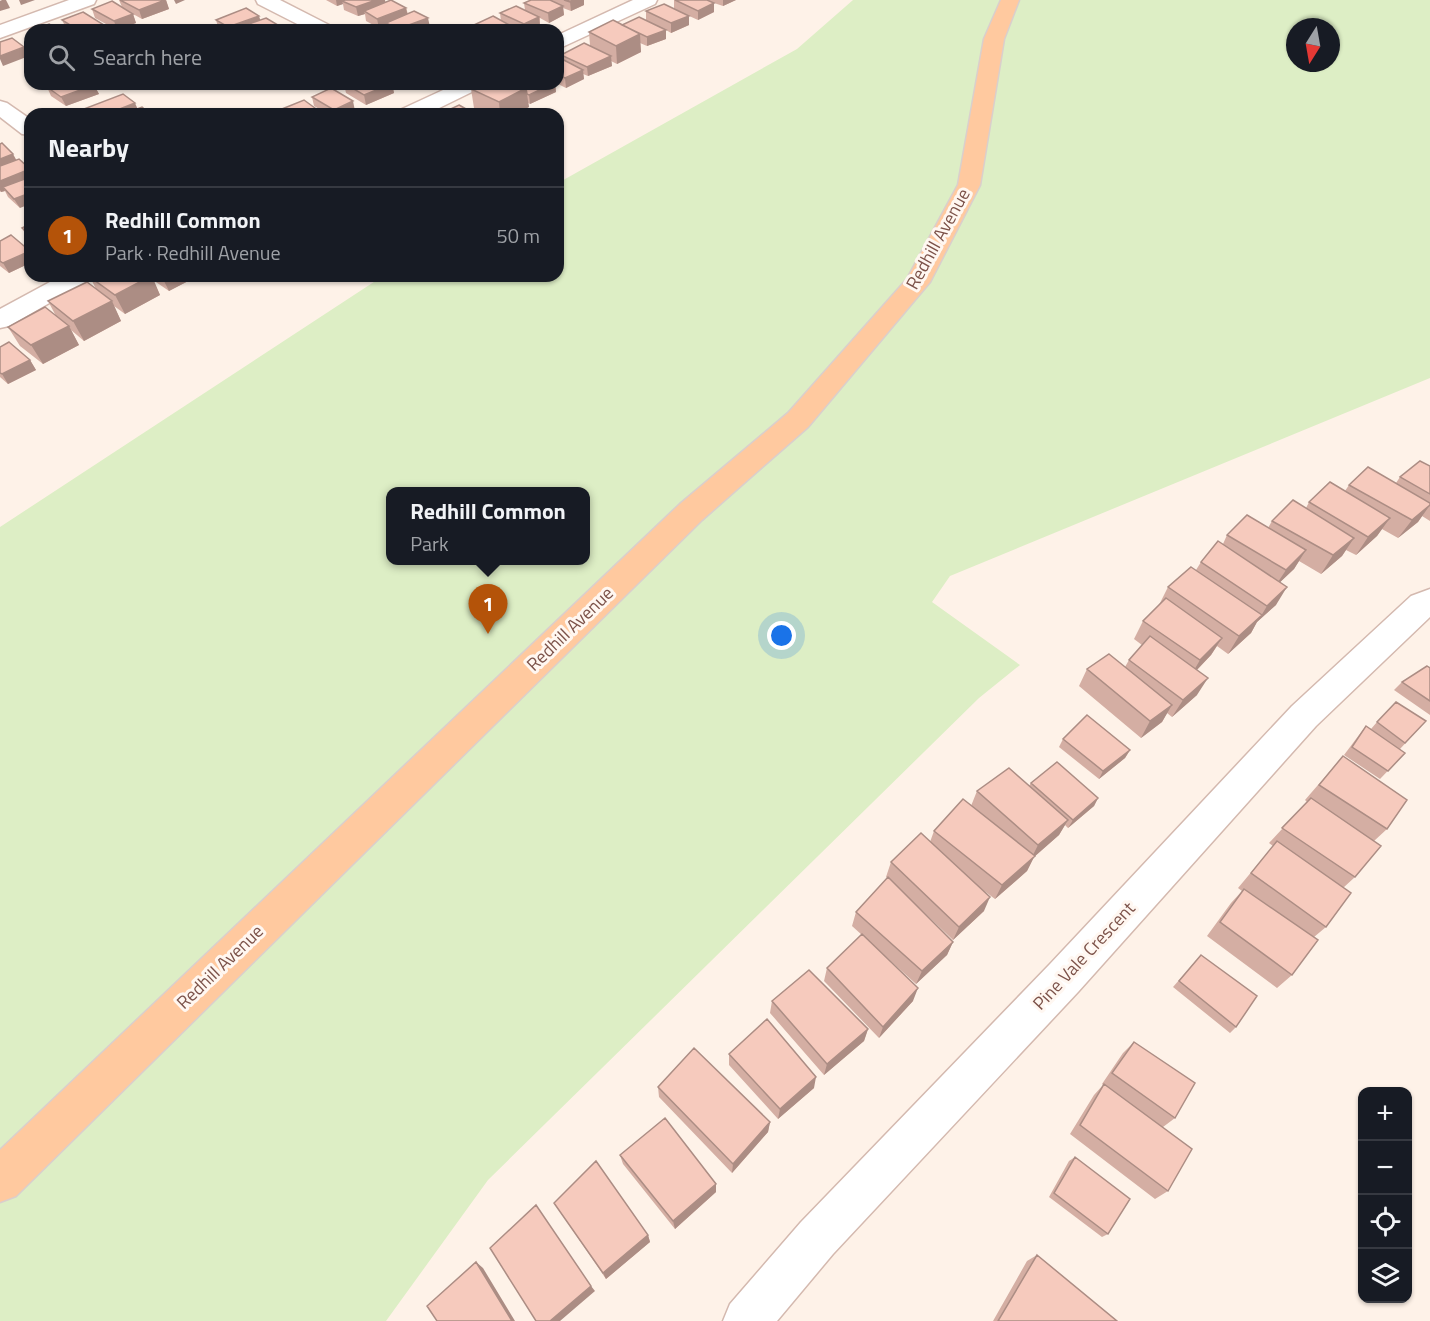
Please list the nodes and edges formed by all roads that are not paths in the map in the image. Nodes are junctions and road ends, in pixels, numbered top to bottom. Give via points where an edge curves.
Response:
1 (87, 0) edge
2 (266, 0) edge
3 (648, 0) edge
4 (1010, 0) edge
5 (312, 24) edge
6 (0, 32) edge
7 (564, 40) edge
8 (440, 90) edge
9 (460, 90) edge
10 (450, 95) junction
11 (0, 107) edge
12 (423, 108) edge
13 (24, 125) edge
14 (68, 282) edge
15 (0, 320) edge
16 (1430, 601) edge
17 (0, 1180) edge
18 (747, 1321) edge

1 - 6 street
2 - 5 street
3 - 7 street
4 - 17 main road, Redhill Avenue via 994,39 969,185 918,282 798,420 683,521
8 - 10 street
9 - 10 street
10 - 12 street
11 - 13 street
14 - 15 street
16 - 18 street, Pine Vale Crescent via 1304,716 1064,978 817,1238

